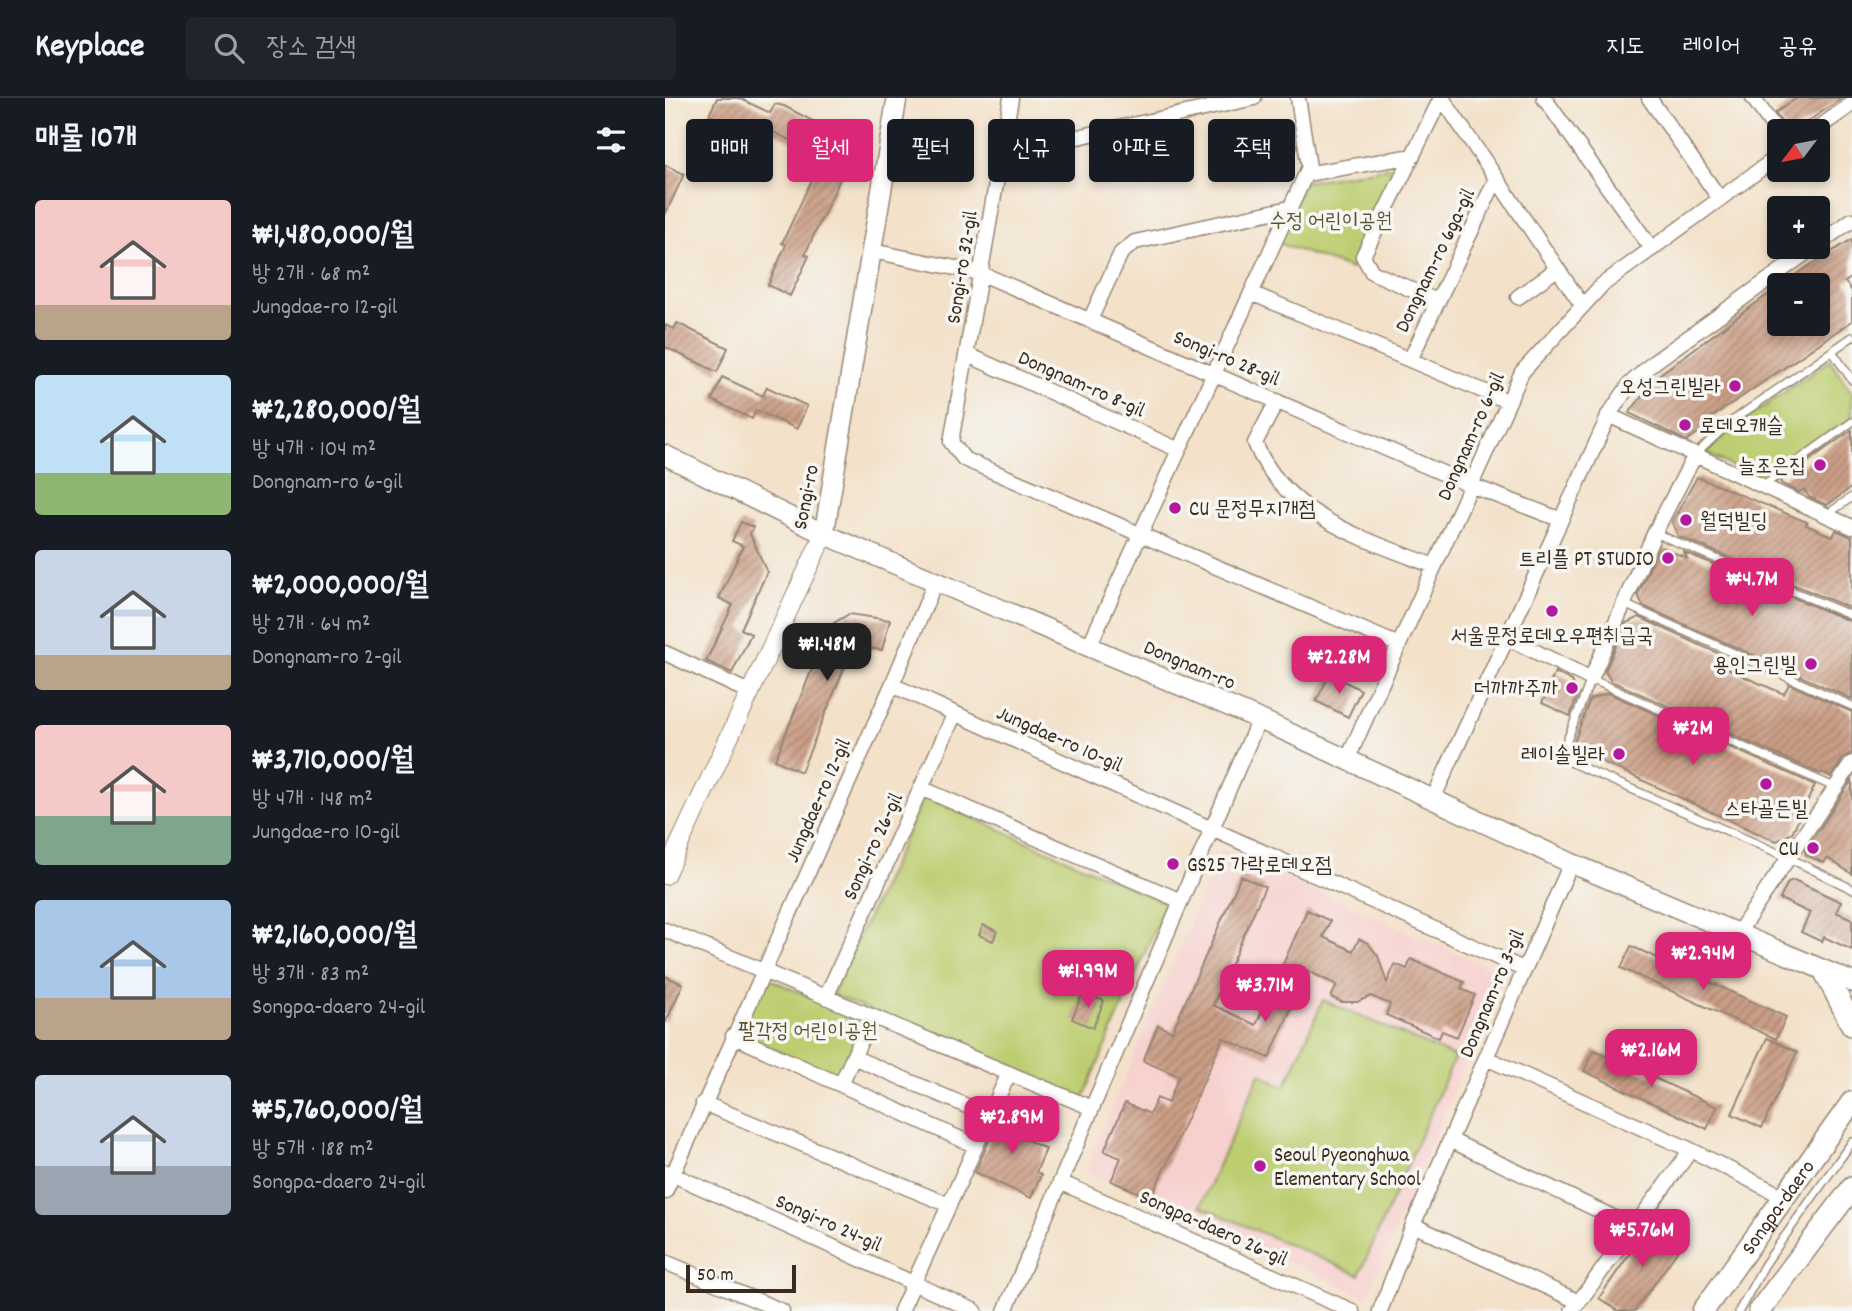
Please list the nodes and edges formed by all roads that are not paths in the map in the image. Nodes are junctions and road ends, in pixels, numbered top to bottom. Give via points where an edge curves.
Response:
1 (897, 98) edge
2 (1011, 98) edge
3 (1254, 98) edge
4 (1298, 98) edge
5 (1442, 98) edge
6 (1544, 98) edge
7 (1649, 98) edge
8 (1753, 98) edge
9 (1852, 104) edge
10 (1007, 119) edge
11 (1768, 119) edge
12 (1831, 119) edge
13 (1075, 138) edge
14 (1413, 156) junction
15 (1767, 165) edge
16 (1305, 174) junction
17 (1496, 179) junction
18 (996, 182) edge
19 (1720, 199) junction
20 (1290, 208) junction
21 (1852, 219) edge
22 (1830, 235) edge
23 (1652, 249) junction
24 (872, 251) junction
25 (1797, 259) edge
26 (1557, 269) junction
27 (980, 273) junction
28 (1251, 293) junction
29 (1518, 297) dead end
30 (1437, 301) junction
31 (1582, 305) junction
32 (1090, 320) junction
33 (1852, 337) edge
34 (1832, 351) junction
35 (968, 355) junction
36 (1409, 360) junction
37 (1213, 374) junction
38 (1852, 380) edge
39 (1277, 401) junction
40 (1507, 401) junction
41 (1608, 415) junction
42 (1852, 422) edge
43 (1178, 450) junction
44 (665, 455) edge
45 (1694, 457) junction
46 (1470, 485) junction
47 (1764, 486) junction
48 (1852, 497) edge
49 (1826, 516) junction
50 (1559, 519) junction
51 (1852, 527) edge
52 (1654, 532) junction
53 (824, 534) junction
54 (1139, 534) junction
55 (1434, 566) junction
56 (936, 580) junction
57 (1623, 604) junction
58 (1852, 616) edge
59 (1506, 637) junction
60 (1399, 645) junction
61 (1089, 646) junction
62 (665, 653) edge
63 (1591, 679) junction
64 (892, 685) junction
65 (749, 692) junction
66 (1852, 706) edge
67 (955, 713) junction
68 (1259, 719) junction
69 (1348, 758) junction
70 (1852, 763) edge
71 (921, 788) junction
72 (1835, 788) junction
73 (1433, 799) junction
74 (1212, 829) junction
75 (1787, 857) junction
76 (1571, 863) junction
77 (665, 875) edge
78 (1852, 889) edge
79 (1181, 901) junction
80 (665, 930) edge
81 (1738, 933) junction
82 (1523, 969) junction
83 (763, 971) junction
84 (1825, 972) junction
85 (1852, 982) edge
86 (826, 997) junction
87 (872, 1016) junction
88 (1852, 1025) edge
89 (733, 1036) junction
90 (853, 1057) junction
91 (1486, 1058) junction
92 (1009, 1073) junction
93 (841, 1084) junction
94 (1852, 1102) edge
95 (703, 1103) junction
96 (1092, 1108) junction
97 (990, 1116) junction
98 (1450, 1140) junction
99 (1852, 1142) edge
100 (976, 1146) junction
101 (1691, 1150) junction
102 (669, 1173) edge
103 (1060, 1182) junction
104 (1852, 1188) edge
105 (665, 1192) edge
106 (1782, 1196) junction
107 (949, 1205) junction
108 (1413, 1225) junction
109 (1634, 1227) junction
110 (665, 1262) edge
111 (913, 1283) junction
112 (1575, 1307) edge
113 (782, 1311) edge
114 (901, 1311) edge
115 (975, 1311) edge
116 (1005, 1311) edge
117 (1352, 1311) edge
118 (1380, 1311) edge
119 (1703, 1311) edge
120 (1739, 1311) edge
121 (1759, 1311) edge

1 - 24 main road, Songi-ro
2 - 10 street, Songi-ro 32-gil
3 - 13 street
4 - 16 street via 1308,167
5 - 14 street
5 - 17 street
6 - 23 street
7 - 19 street
8 - 11 street
9 - 12 street
14 - 16 street
14 - 30 street via 1363,256 1372,271
15 - 19 street, Dongnam-ro 6-gil
16 - 20 street
17 - 26 street
17 - 30 street, Dongnam-ro 6ga-gil
18 - 27 street, Songi-ro 32-gil
19 - 23 street, Dongnam-ro 6-gil
20 - 28 street
20 - 32 street via 1135,242 1121,253
21 - 22 street
23 - 31 street, Dongnam-ro 6-gil
24 - 27 street, Songi-ro 28-gil
24 - 53 main road, Songi-ro
25 - 41 street via 1653,363 1630,384
26 - 29 street
26 - 31 street
27 - 32 street, Songi-ro 28-gil
27 - 35 street, Songi-ro 32-gil
28 - 36 street, Dongnam-ro 6ga-gil
28 - 37 street
30 - 36 street, Dongnam-ro 6ga-gil
31 - 40 street, Dongnam-ro 6-gil via 1522,372
32 - 37 street, Songi-ro 28-gil
33 - 34 lane
34 - 38 lane
34 - 45 lane via 1729,423
35 - 43 street, Dongnam-ro 8-gil
35 - 54 street, Songi-ro 32-gil via 951,442 964,459
36 - 40 street, Dongnam-ro 6ga-gil
37 - 39 street, Songi-ro 28-gil
37 - 43 street
39 - 46 street, Songi-ro 28-gil
39 - 55 street via 1255,443 1264,465 1299,501 1338,529
40 - 46 street, Dongnam-ro 6-gil
41 - 45 street
41 - 50 street
42 - 47 lane
43 - 54 street
44 - 53 main road, Dongnam-ro
45 - 47 street
45 - 52 street
46 - 50 street, Songi-ro 28-gil
46 - 55 street, Dongnam-ro 6-gil
47 - 49 street
48 - 49 lane
49 - 51 street
50 - 59 street
52 - 57 street
52 - 58 lane
53 - 56 main road, Dongnam-ro
53 - 65 street, Songi-ro
54 - 60 street
54 - 61 street
55 - 60 street, Dongnam-ro 6-gil
56 - 61 main road, Dongnam-ro
56 - 64 street, Jungdae-ro 12-gil
57 - 63 street
57 - 66 lane
59 - 63 street
59 - 73 street
60 - 69 street, Dongnam-ro 6-gil
61 - 68 main road, Dongnam-ro
62 - 65 street
63 - 72 lane
63 - 75 lane via 1564,748 1572,763
64 - 67 street, Jungdae-ro 10-gil
64 - 83 street, Jungdae-ro 12-gil
65 - 77 street, Songi-ro
67 - 71 street, Songi-ro 26-gil
67 - 74 street, Jungdae-ro 10-gil
68 - 69 main road, Dongnam-ro
68 - 74 street
69 - 73 main road, Dongnam-ro
70 - 72 street
71 - 79 street
71 - 86 street, Songi-ro 26-gil
72 - 75 street
73 - 76 main road, Dongnam-ro
74 - 79 street
74 - 82 street, Jungdae-ro 10-gil
75 - 78 lane
75 - 81 street
76 - 81 main road, Dongnam-ro
76 - 82 street, Dongnam-ro 3-gil
79 - 96 street
80 - 83 street
81 - 84 main road, Dongnam-ro
82 - 91 street, Dongnam-ro 3-gil
83 - 86 street
83 - 89 street, Jungdae-ro 12-gil
84 - 85 main road, Dongnam-ro
84 - 88 main road
86 - 87 street
87 - 90 street
87 - 92 street
89 - 93 street
89 - 95 street, Jungdae-ro 12-gil
90 - 93 street
90 - 97 street
91 - 98 street, Dongnam-ro 3-gil
91 - 101 street
92 - 96 street
92 - 97 street
93 - 100 street
94 - 106 main road, Songpa-daero
95 - 102 street, Jungdae-ro 12-gil
95 - 107 street
96 - 103 street
97 - 100 street
98 - 108 street, Dongnam-ro 3-gil
98 - 109 street
99 - 120 lane via 1778,1245
100 - 107 street
101 - 106 street
101 - 109 street
102 - 105 street, Jungdae-ro 12-gil
102 - 111 street, Songi-ro 24-gil
103 - 116 street
103 - 117 street, Songpa-daero 26-gil
104 - 121 main road
106 - 119 main road, Songpa-daero
107 - 111 street
108 - 112 street
108 - 118 street, Dongnam-ro 3-gil
109 - 112 street
110 - 113 street
111 - 114 street
111 - 115 street, Songi-ro 24-gil

